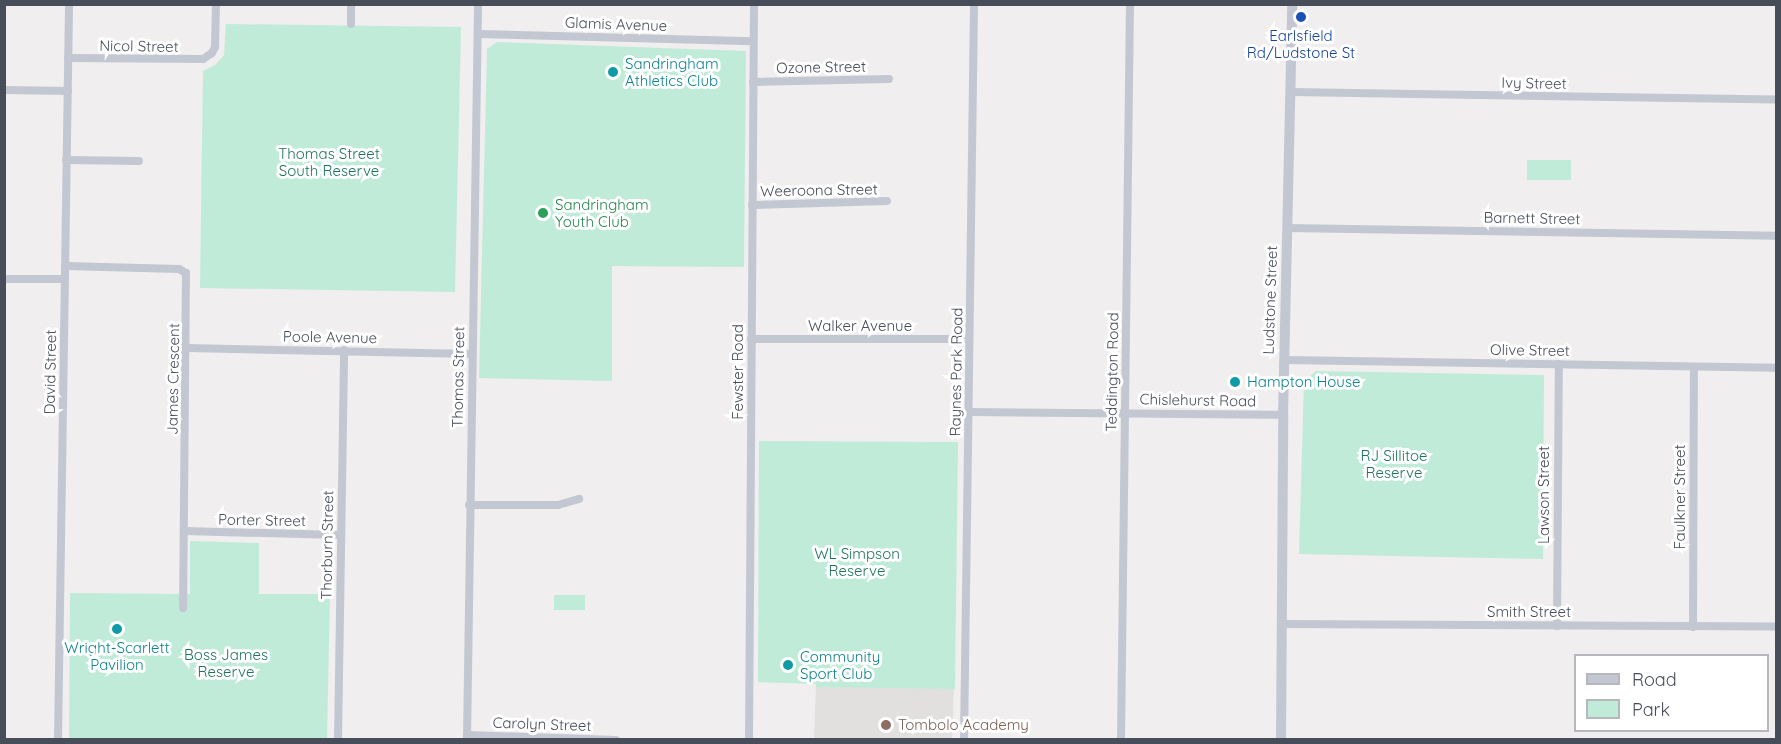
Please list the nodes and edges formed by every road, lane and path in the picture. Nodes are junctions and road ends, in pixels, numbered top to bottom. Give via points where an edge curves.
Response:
1 (69, 4) edge
2 (216, 4) edge
3 (351, 4) edge
4 (479, 4) edge
5 (754, 4) edge
6 (974, 4) edge
7 (1130, 4) edge
8 (1292, 4) edge
9 (351, 24) dead end
10 (478, 34) junction
11 (753, 41) junction
12 (68, 58) junction
13 (889, 79) dead end
14 (753, 82) junction
15 (4, 90) edge
16 (68, 91) junction
17 (1291, 92) junction
18 (1776, 100) edge
19 (66, 160) junction
20 (140, 161) dead end
21 (887, 201) dead end
22 (752, 205) junction
23 (1287, 228) junction
24 (1776, 236) edge
25 (65, 266) junction
26 (4, 279) edge
27 (65, 279) junction
28 (751, 339) junction
29 (969, 339) junction
30 (187, 348) junction
31 (344, 350) junction
32 (471, 354) junction
33 (1284, 360) junction
34 (1558, 364) junction
35 (1694, 367) junction
36 (1776, 368) edge
37 (969, 412) junction
38 (1125, 413) junction
39 (1283, 415) junction
40 (579, 499) dead end
41 (469, 505) junction
42 (184, 531) junction
43 (340, 535) junction
44 (183, 608) dead end
45 (1281, 624) junction
46 (1557, 626) junction
47 (1693, 627) junction
48 (1776, 627) edge
49 (467, 737) edge
50 (58, 740) edge
51 (338, 740) edge
52 (616, 740) edge
53 (749, 740) edge
54 (964, 740) edge
55 (1121, 740) edge
56 (1281, 740) edge

1 - 12 street, David Street
2 - 12 street, Nicol Street via 215,47 199,61
3 - 9 street
4 - 10 street, Thomas Street
5 - 11 street, Fewster Road
6 - 29 street, Raynes Park Road
7 - 38 street, Teddington Road
8 - 17 street, Ludstone Street
10 - 11 street, Glamis Avenue
10 - 32 street, Thomas Street
11 - 14 street, Fewster Road
12 - 16 street, David Street
13 - 14 street, Ozone Street
14 - 22 street, Fewster Road
15 - 16 street
16 - 19 street, David Street
17 - 18 street, Ivy Street
17 - 23 street, Ludstone Street
19 - 20 street
19 - 25 street, David Street
21 - 22 street, Weeroona Street
22 - 28 street, Fewster Road
23 - 24 street, Barnett Street
23 - 33 street, Ludstone Street
25 - 27 street, David Street
25 - 30 street, James Crescent via 183,270 188,284
26 - 27 street
27 - 50 street, David Street
28 - 29 street, Walker Avenue
28 - 53 street, Fewster Road
29 - 37 street, Raynes Park Road
30 - 31 street, Poole Avenue
30 - 42 street, James Crescent
31 - 32 street, Poole Avenue
31 - 43 street, Thorburn Street
32 - 41 street, Thomas Street
33 - 34 street, Olive Street
33 - 39 street, Ludstone Street
34 - 35 street, Olive Street
34 - 46 street, Lawson Street
35 - 36 street, Olive Street
35 - 47 street, Faulkner Street
37 - 38 street, Chislehurst Road
37 - 54 street, Raynes Park Road
38 - 39 street, Chislehurst Road
38 - 55 street, Teddington Road
39 - 45 street, Ludstone Street
40 - 41 street via 558,505
41 - 49 street, Thomas Street
42 - 43 street, Porter Street
42 - 44 street, James Crescent
43 - 51 street, Thorburn Street
45 - 46 street, Smith Street
45 - 56 street, Ludstone Street
46 - 47 street, Smith Street
47 - 48 street, Smith Street
49 - 52 street, Carolyn Street

